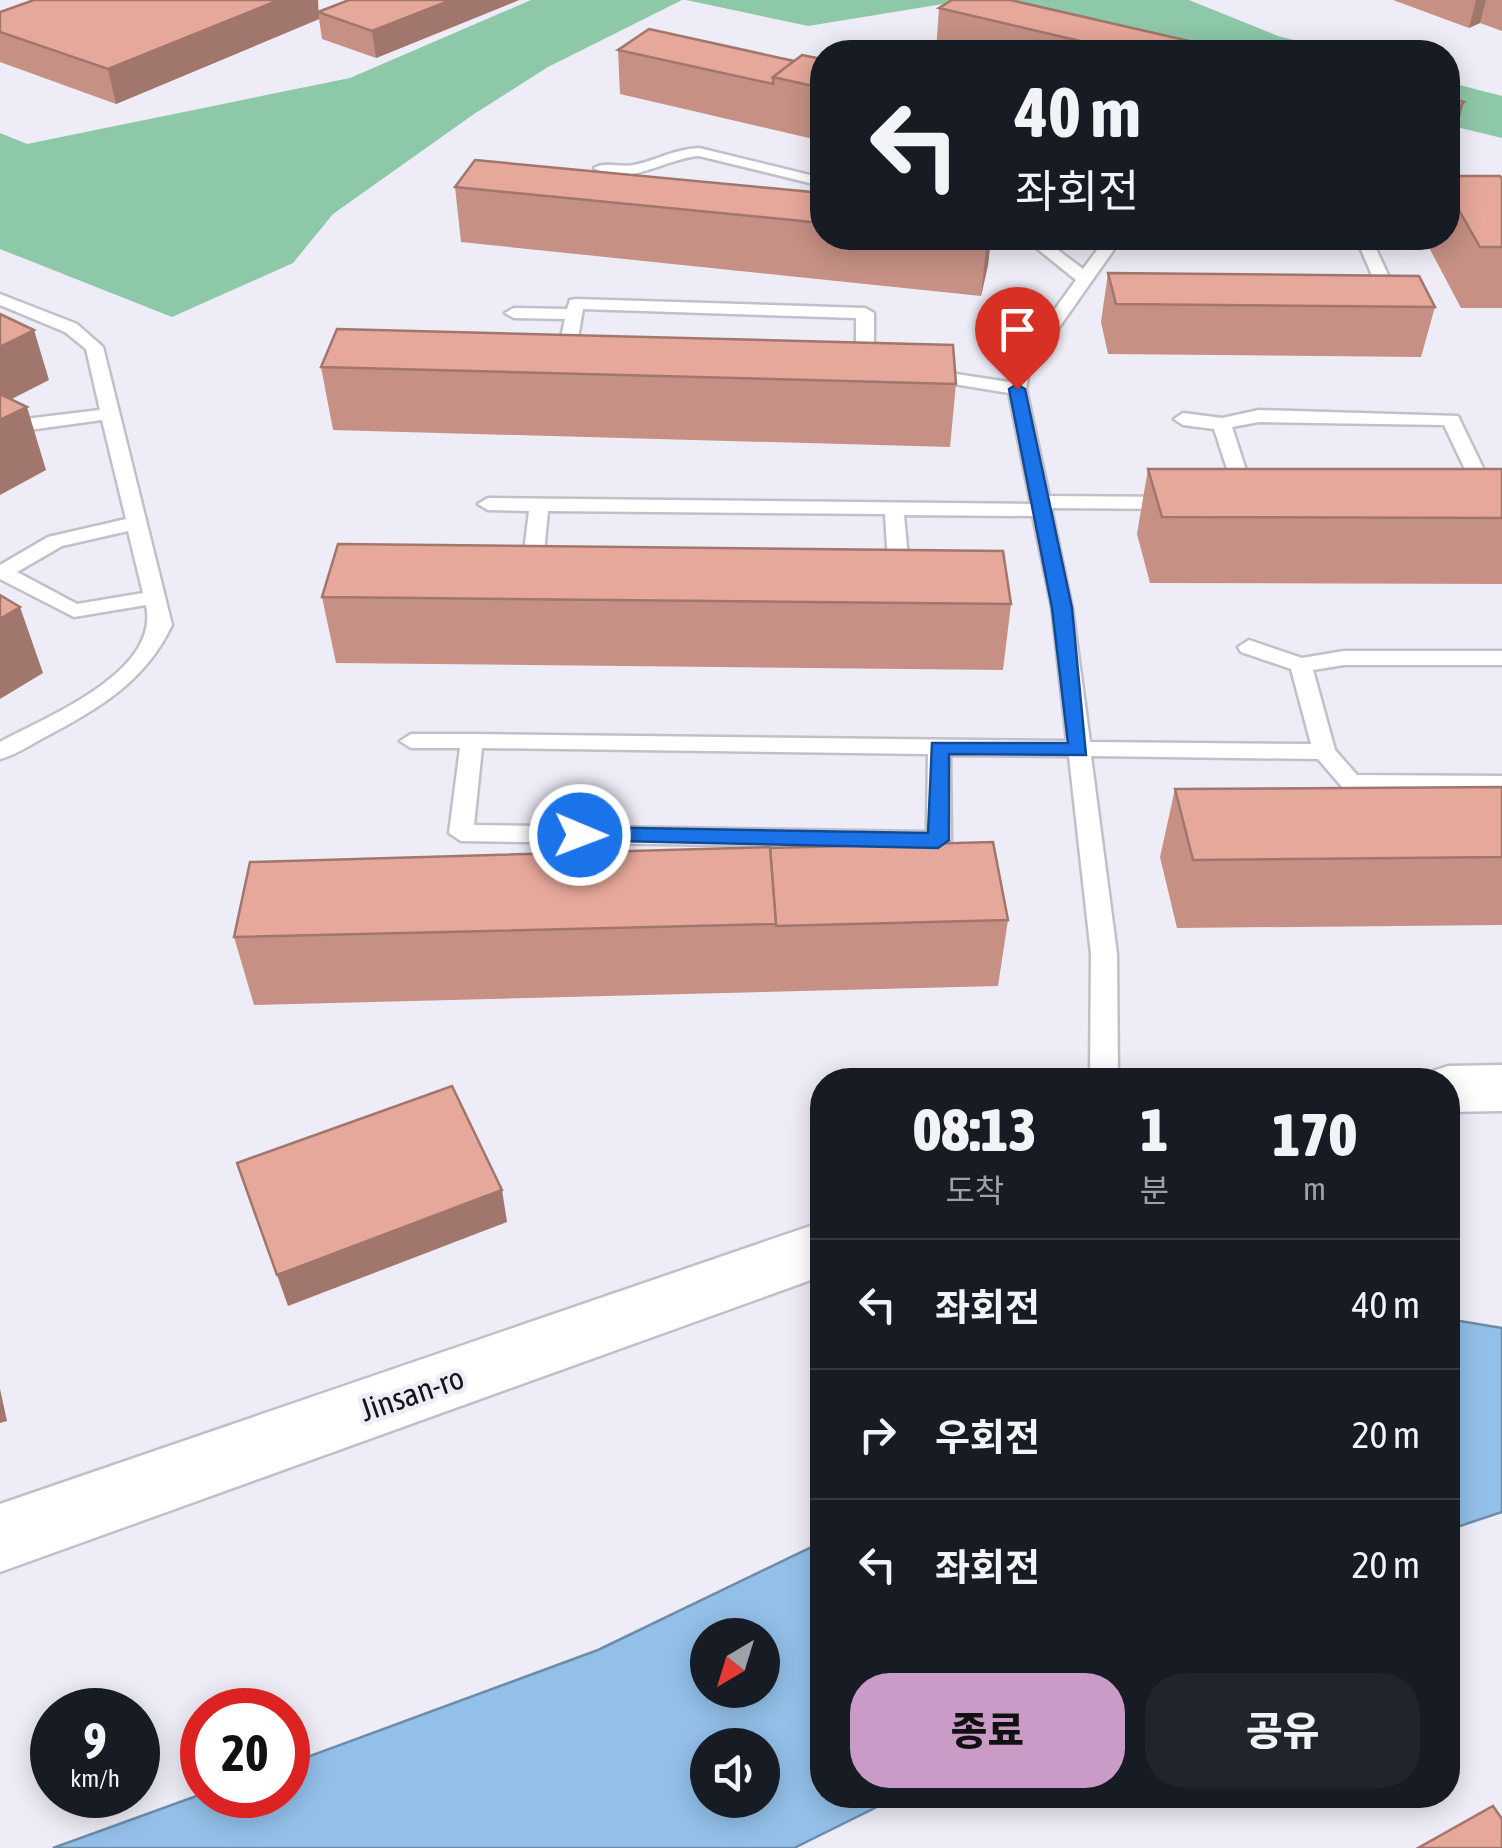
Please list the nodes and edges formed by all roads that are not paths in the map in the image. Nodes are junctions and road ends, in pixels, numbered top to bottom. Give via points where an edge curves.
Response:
1 (602, 168) edge
2 (810, 179) edge
3 (1052, 250) edge
4 (1107, 250) edge
5 (1369, 250) edge
6 (1092, 274) junction
7 (1350, 292) edge
8 (0, 299) edge
9 (514, 313) dead end
10 (574, 314) junction
11 (606, 356) edge
12 (845, 364) edge
13 (884, 368) junction
14 (1017, 389) junction
15 (110, 414) junction
16 (1183, 419) dead end
17 (1222, 424) junction
18 (0, 428) edge
19 (488, 504) dead end
20 (1191, 504) edge
21 (539, 505) junction
22 (1042, 506) junction
23 (1246, 506) edge
24 (894, 508) junction
25 (1474, 511) edge
26 (136, 523) junction
27 (571, 568) edge
28 (861, 569) edge
29 (154, 597) junction
30 (1249, 647) dead end
31 (1502, 658) edge
32 (1301, 665) junction
33 (411, 741) dead end
34 (472, 741) junction
35 (939, 748) junction
36 (1079, 750) junction
37 (0, 752) edge
38 (1324, 752) junction
39 (1502, 784) edge
40 (1104, 1068) edge
41 (1502, 1088) edge
42 (1460, 1089) edge
43 (810, 1253) edge
44 (0, 1538) edge

1 - 2 lane via 632,173 699,152
3 - 6 lane
4 - 6 lane
5 - 7 lane via 1388,292
6 - 14 lane via 1020,370
8 - 15 lane via 87,338
9 - 10 lane
10 - 11 lane via 566,355
10 - 13 lane via 576,304 865,312
12 - 13 lane
13 - 14 lane
14 - 22 lane
15 - 18 lane
15 - 26 lane
16 - 17 lane
17 - 23 lane
17 - 25 lane via 1259,416 1451,420 1494,511
19 - 21 lane
20 - 22 lane
21 - 24 lane
21 - 27 lane via 532,568
22 - 24 lane
22 - 36 lane
24 - 28 lane via 899,569
26 - 29 lane
26 - 29 lane via 55,541 2,572 74,611
29 - 37 lane via 161,625 141,666
30 - 32 lane
31 - 32 lane via 1344,658
32 - 38 lane
33 - 34 lane
34 - 35 lane
34 - 35 lane via 460,833 879,840 938,840
35 - 36 lane
36 - 38 lane
36 - 40 lane via 1104,954
38 - 39 lane via 1352,783
41 - 42 street
43 - 44 street, Jinsan-ro

